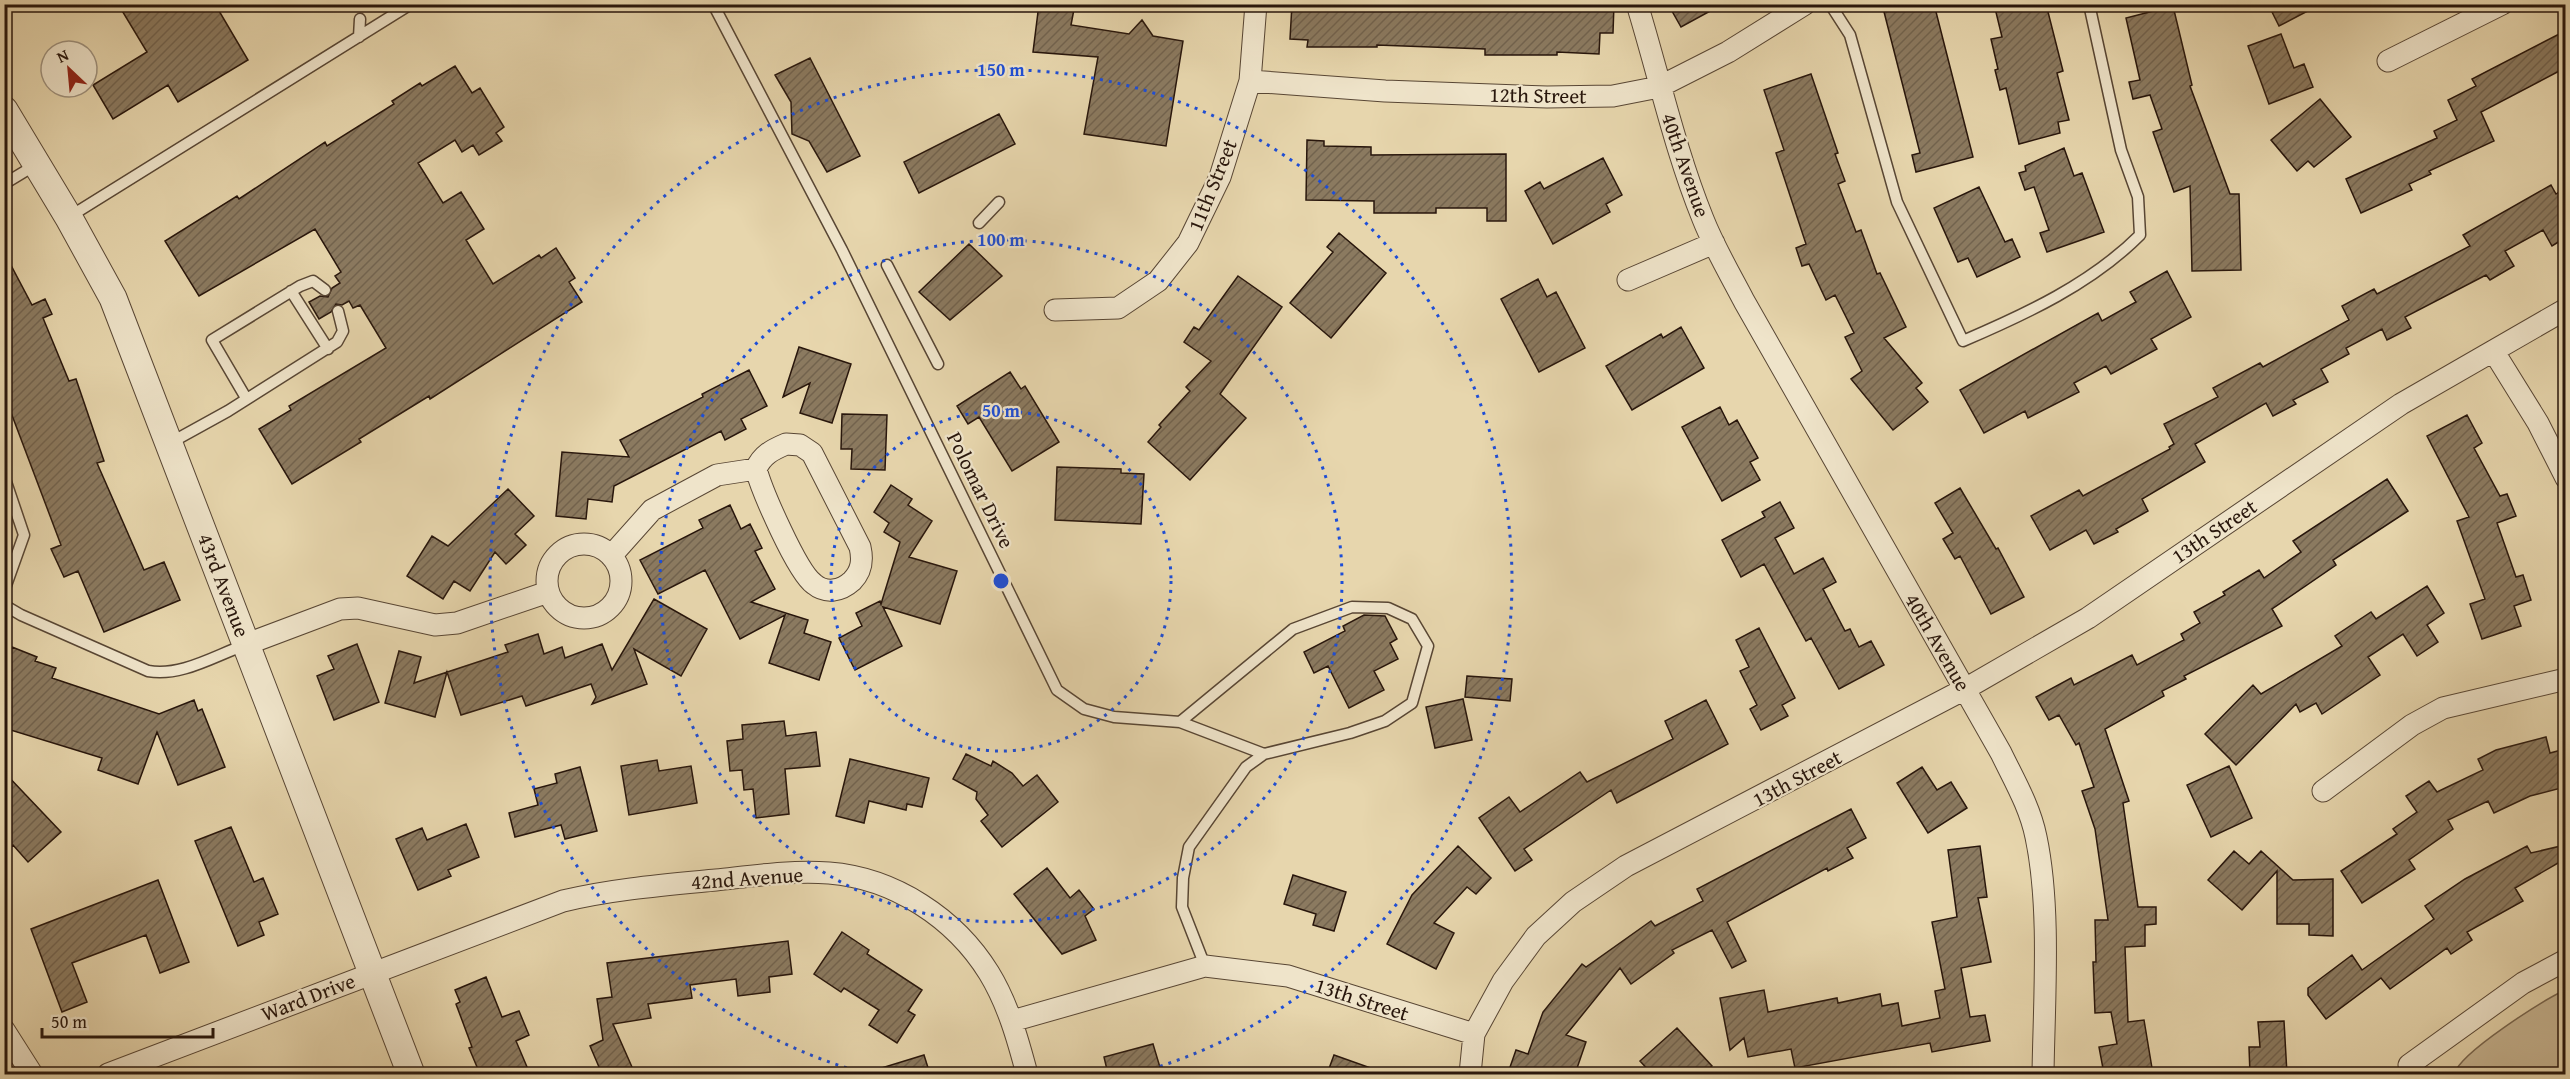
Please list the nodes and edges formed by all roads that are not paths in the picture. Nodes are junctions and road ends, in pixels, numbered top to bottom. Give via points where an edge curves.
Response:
1 (411, 4) edge
2 (712, 4) edge
3 (1257, 4) edge
4 (1637, 4) edge
5 (1805, 4) edge
6 (1830, 4) edge
7 (2089, 4) edge
8 (2502, 4) edge
9 (360, 19) dead end
10 (359, 37) junction
11 (2388, 61) dead end
12 (1250, 81) junction
13 (1659, 87) junction
14 (4, 110) edge
15 (37, 164) junction
16 (4, 184) edge
17 (999, 202) dead end
18 (69, 218) junction
19 (979, 223) dead end
20 (1714, 243) junction
21 (887, 265) dead end
22 (1628, 280) dead end
23 (325, 290) dead end
24 (291, 291) junction
25 (2565, 309) edge
26 (1055, 310) dead end
27 (338, 311) dead end
28 (328, 349) junction
29 (2494, 352) junction
30 (938, 364) dead end
31 (246, 398) junction
32 (170, 443) junction
33 (756, 469) junction
34 (4, 476) edge
35 (2565, 478) edge
36 (611, 556) junction
37 (4, 591) edge
38 (548, 592) junction
39 (4, 605) edge
40 (247, 645) junction
41 (2565, 679) edge
42 (1965, 689) junction
43 (1180, 722) junction
44 (1264, 754) junction
45 (2323, 791) dead end
46 (2565, 960) edge
47 (1205, 966) junction
48 (374, 973) junction
49 (1012, 1021) junction
50 (4, 1030) edge
51 (1474, 1034) junction
52 (2409, 1065) dead end
53 (32, 1074) edge
54 (108, 1074) edge
55 (411, 1074) edge
56 (1027, 1074) edge
57 (1470, 1074) edge
58 (2043, 1074) edge

1 - 10 lane
2 - 43 lane, Polomar Drive via 842,250 1057,690 1084,709 1114,717
3 - 12 street, 11th Street
4 - 13 street, 40th Avenue
5 - 13 street, 12th Street via 1728,52
6 - 7 lane via 1850,35 1897,202 1963,341 2031,312 2118,258 2140,235 2138,197 2121,150
8 - 11 street
9 - 10 lane
10 - 18 lane via 311,61
12 - 13 street, 12th Street via 1547,97 1613,96
12 - 26 street, 11th Street via 1207,207 1188,243 1158,281 1118,308
13 - 20 street, 40th Avenue via 1702,218
14 - 15 street, 43rd Avenue
15 - 16 lane
15 - 18 street, 43rd Avenue
17 - 19 lane
18 - 32 street, 43rd Avenue via 113,298
20 - 22 street, 40th Avenue
20 - 42 street, 40th Avenue via 1755,322
21 - 30 lane
23 - 24 lane via 313,281
24 - 28 lane
24 - 31 lane via 212,340
25 - 29 street, 13th Street
27 - 28 lane via 343,331 338,342
28 - 31 lane
29 - 35 street via 2538,423
29 - 42 street, 13th Street via 2401,404 2088,618
31 - 32 lane
32 - 40 street, 43rd Avenue
33 - 33 street via 761,487 807,578 832,591 851,582 861,566 860,547 812,453 800,445 786,444 766,453
33 - 36 street via 717,475 652,510
34 - 37 lane via 24,535
36 - 38 street via 589,544 565,549 549,568
36 - 38 street via 617,566 620,589 615,600 597,615 573,616 563,611
38 - 40 street via 457,623 435,625 358,608 340,609
39 - 40 lane via 148,671 163,674
40 - 48 street, 43rd Avenue
41 - 45 street via 2443,708 2412,725
42 - 51 street, 13th Street via 1626,866 1573,902 1530,945 1503,981
42 - 58 street, 40th Avenue via 2016,784 2036,835 2043,896
43 - 44 lane, Polomar Drive
43 - 44 lane via 1293,629 1352,607 1388,608 1412,620 1428,646 1412,703 1385,721 1350,734
44 - 47 lane via 1246,767 1189,847 1182,907
46 - 52 street via 2523,982
47 - 49 street, 13th Street
47 - 51 street, 13th Street via 1288,976
48 - 49 street, 42nd Avenue via 563,901 602,892 763,875 829,873 883,883 924,906 971,947 990,974
48 - 54 street, Ward Drive
48 - 55 street, 43rd Avenue
49 - 56 street, 42nd Avenue
50 - 53 street
51 - 57 street

